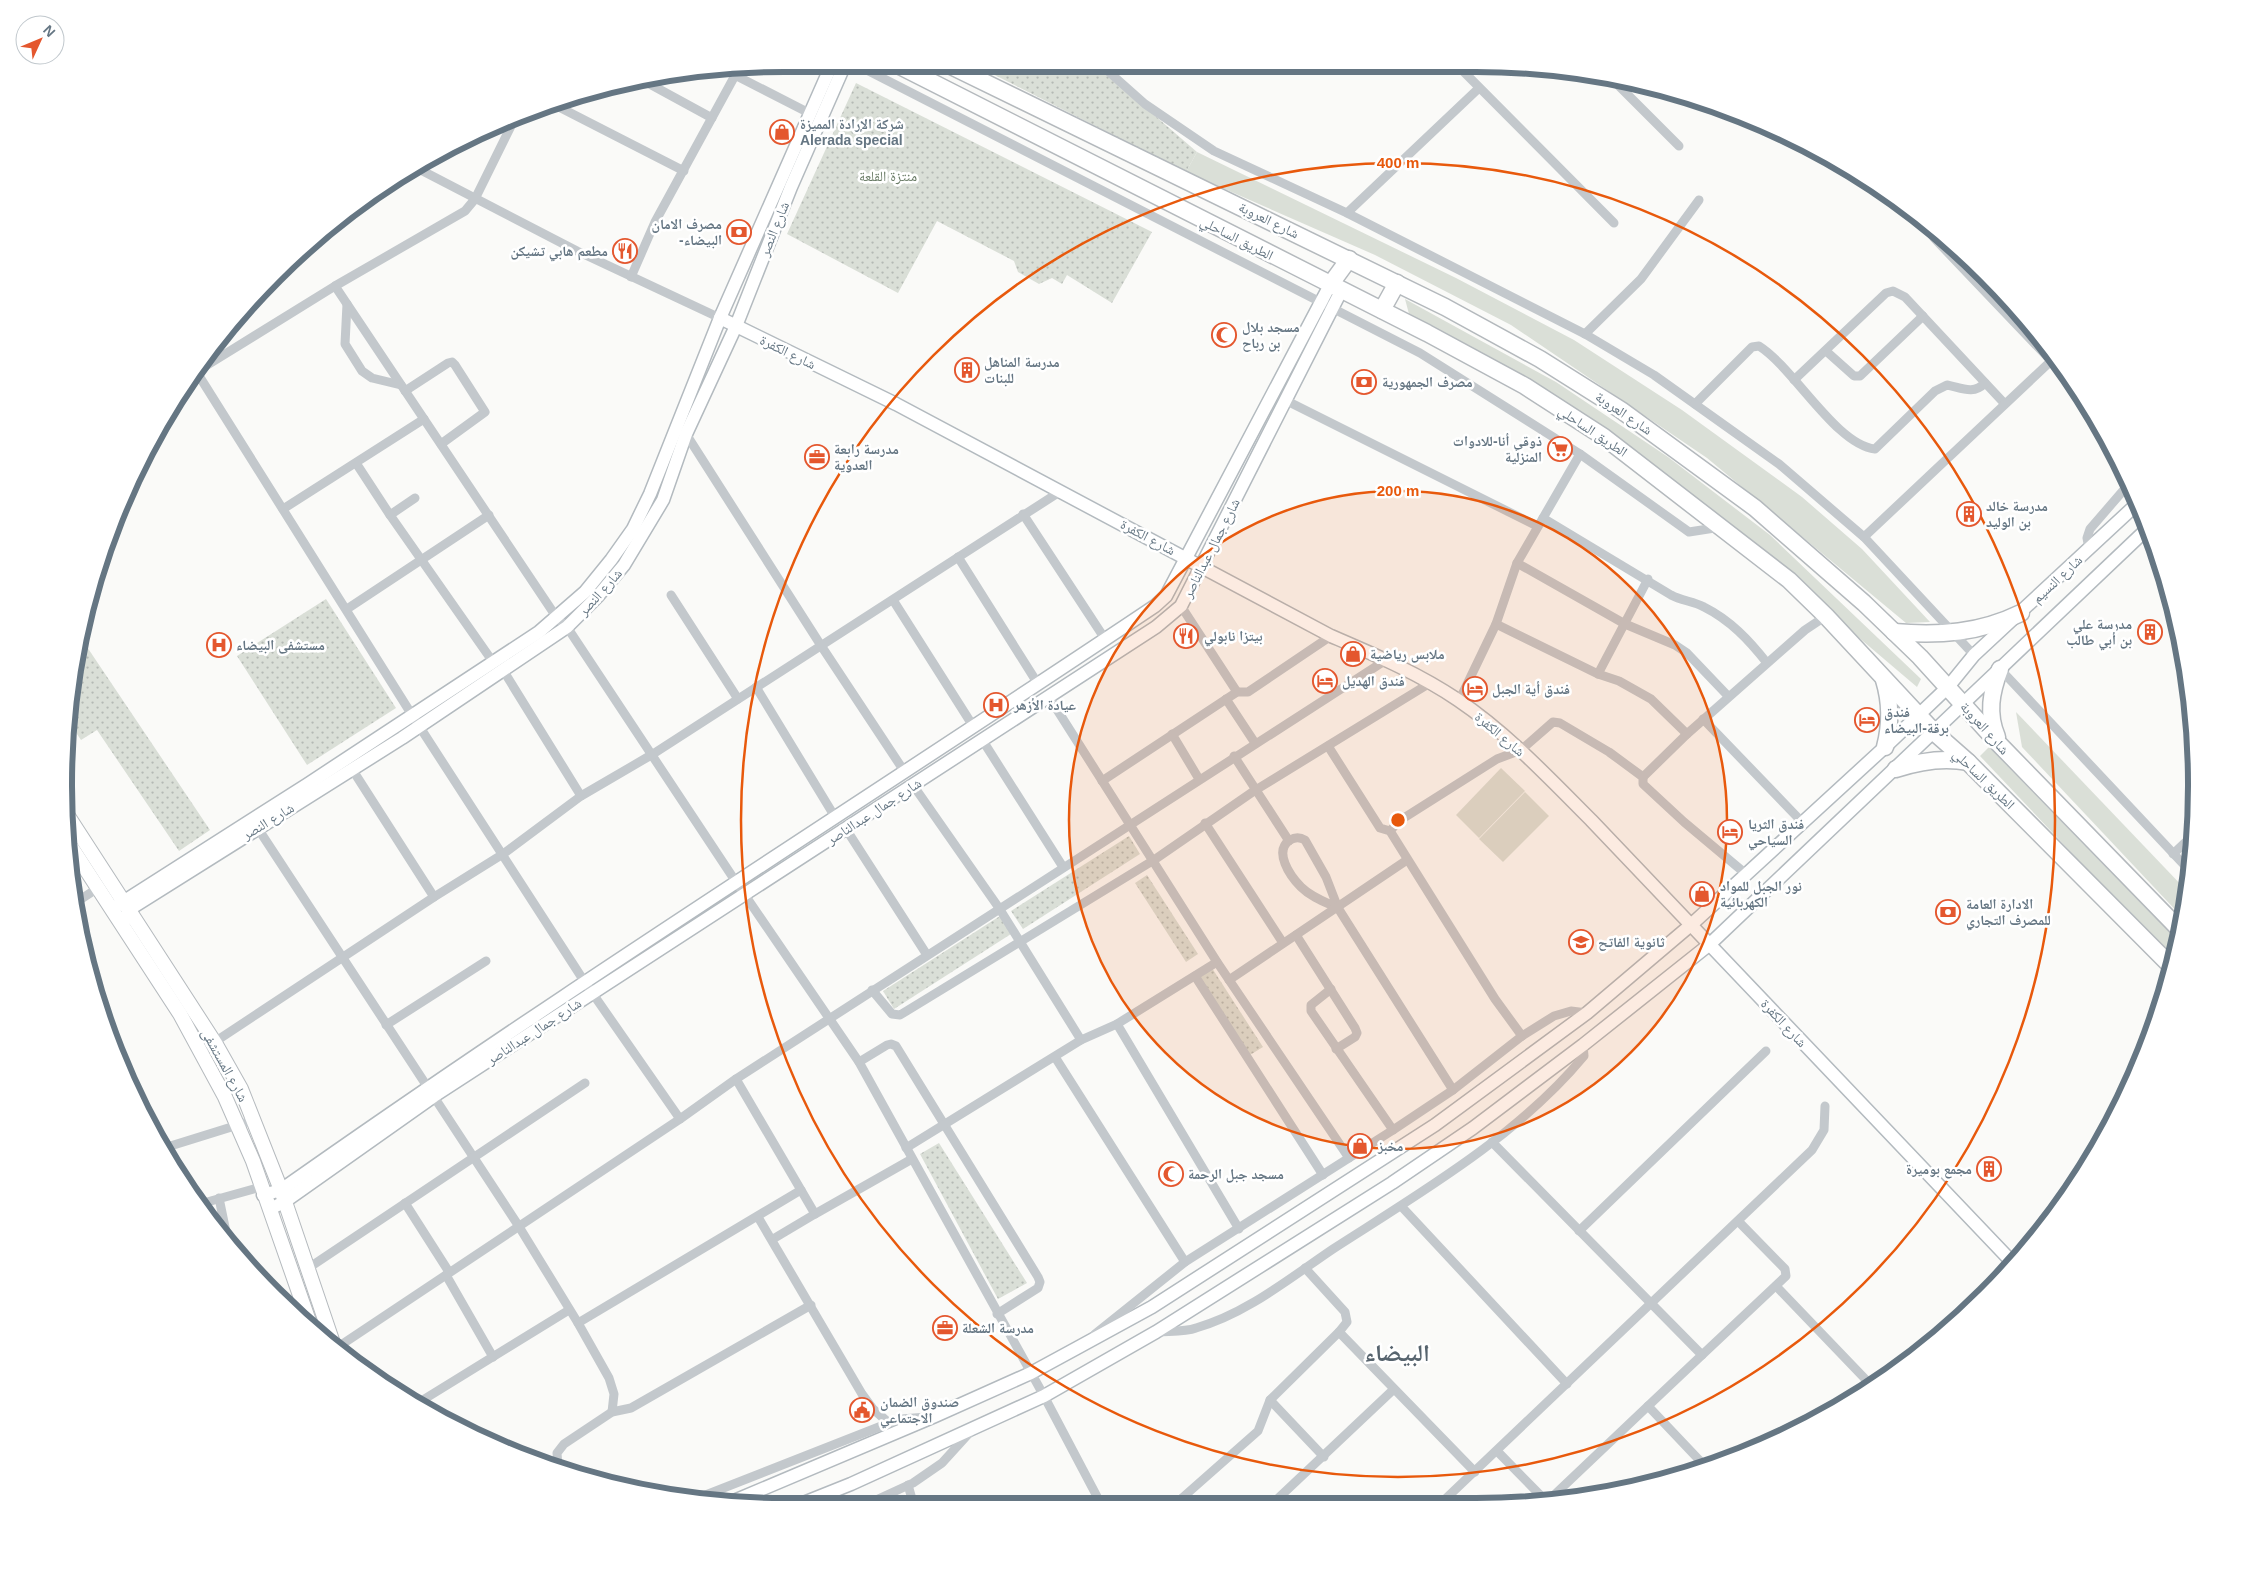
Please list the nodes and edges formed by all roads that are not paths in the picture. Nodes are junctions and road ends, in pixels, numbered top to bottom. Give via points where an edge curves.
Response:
1 (829, 72) edge
2 (841, 72) edge
3 (871, 72) edge
4 (912, 72) edge
5 (964, 72) edge
6 (1109, 72) edge
7 (1464, 72) edge
8 (738, 74) edge
9 (733, 75) edge
10 (652, 85) edge
11 (1479, 88) junction
12 (1620, 88) edge
13 (562, 108) edge
14 (811, 114) junction
15 (712, 118) junction
16 (510, 128) edge
17 (1678, 146) dead end
18 (424, 171) edge
19 (684, 171) junction
20 (475, 199) junction
21 (1699, 200) dead end
22 (1347, 213) junction
23 (1614, 223) dead end
24 (1943, 247) edge
25 (1349, 258) junction
26 (631, 277) junction
27 (1398, 282) junction
28 (335, 286) junction
29 (1335, 288) junction
30 (1321, 301) junction
31 (347, 304) junction
32 (1333, 307) junction
33 (1382, 310) junction
34 (1923, 316) junction
35 (720, 318) junction
36 (736, 326) junction
37 (1585, 334) junction
38 (2032, 341) edge
39 (1826, 351) junction
40 (213, 360) edge
41 (2049, 363) edge
42 (201, 378) edge
43 (1794, 380) junction
44 (1986, 383) junction
45 (403, 388) junction
46 (1285, 400) junction
47 (2004, 403) junction
48 (1695, 404) junction
49 (424, 419) junction
50 (686, 434) junction
51 (441, 444) junction
52 (1580, 454) junction
53 (356, 463) junction
54 (1061, 490) junction
55 (2123, 490) edge
56 (416, 498) dead end
57 (283, 509) junction
58 (2132, 509) edge
59 (1023, 514) junction
60 (390, 515) junction
61 (488, 515) junction
62 (1543, 518) junction
63 (1537, 526) junction
64 (1722, 526) junction
65 (2142, 534) edge
66 (1864, 537) junction
67 (2089, 549) junction
68 (1184, 557) junction
69 (958, 558) junction
70 (422, 560) junction
71 (1517, 563) junction
72 (1202, 566) junction
73 (1648, 579) junction
74 (671, 595) dead end
75 (893, 600) junction
76 (1181, 606) junction
77 (347, 610) junction
78 (2021, 613) junction
79 (1826, 616) junction
80 (558, 618) junction
81 (1496, 624) junction
82 (1626, 624) junction
83 (567, 627) junction
84 (1894, 632) junction
85 (1954, 633) junction
86 (1331, 636) junction
87 (1105, 640) junction
88 (820, 644) junction
89 (1974, 654) junction
90 (1386, 660) junction
91 (1767, 663) junction
92 (498, 666) junction
93 (2000, 669) junction
94 (1598, 674) junction
95 (1883, 678) junction
96 (1430, 683) junction
97 (1038, 684) junction
98 (756, 687) junction
99 (1948, 687) junction
100 (1236, 692) junction
101 (1728, 696) junction
102 (1049, 697) junction
103 (738, 699) junction
104 (1226, 699) junction
105 (1459, 701) junction
106 (1964, 704) junction
107 (412, 715) junction
108 (1919, 715) junction
109 (1703, 719) junction
110 (973, 726) junction
111 (419, 727) junction
112 (1935, 733) junction
113 (1172, 734) junction
114 (1687, 734) junction
115 (983, 741) junction
116 (1255, 743) junction
117 (2000, 744) junction
118 (1328, 746) junction
119 (1885, 747) junction
120 (1521, 750) junction
121 (653, 754) junction
122 (1234, 756) junction
123 (1968, 762) junction
124 (352, 769) junction
125 (1896, 769) junction
126 (904, 771) junction
127 (1643, 777) junction
128 (1199, 779) junction
129 (1102, 781) junction
130 (913, 785) junction
131 (311, 789) junction
132 (1254, 791) junction
133 (581, 796) junction
134 (835, 817) junction
135 (1206, 823) junction
136 (1802, 823) junction
137 (1130, 826) junction
138 (74, 827) edge
139 (258, 827) junction
140 (846, 829) junction
141 (1390, 832) junction
142 (1289, 841) junction
143 (2185, 843) edge
144 (76, 851) edge
145 (503, 854) junction
146 (2173, 854) junction
147 (1154, 860) junction
148 (1406, 860) junction
149 (2183, 864) edge
150 (1063, 867) junction
151 (1746, 874) junction
152 (736, 882) junction
153 (104, 883) junction
154 (744, 894) junction
155 (434, 897) junction
156 (82, 898) edge
157 (127, 905) junction
158 (999, 908) junction
159 (1338, 908) junction
160 (112, 909) junction
161 (123, 924) junction
162 (1692, 924) junction
163 (2174, 924) edge
164 (1296, 935) junction
165 (1021, 942) junction
166 (1283, 943) junction
167 (1710, 944) junction
168 (927, 955) junction
169 (342, 958) junction
170 (2165, 960) edge
171 (486, 961) dead end
172 (1217, 962) junction
173 (1195, 976) junction
174 (1229, 980) junction
175 (584, 981) junction
176 (1331, 989) junction
177 (872, 990) junction
178 (593, 993) junction
179 (1587, 1013) junction
180 (829, 1019) junction
181 (1117, 1024) junction
182 (386, 1025) junction
183 (1522, 1036) junction
184 (1081, 1040) junction
185 (215, 1043) junction
186 (1583, 1045) junction
187 (1336, 1049) junction
188 (201, 1051) junction
189 (1766, 1051) dead end
190 (1055, 1057) junction
191 (859, 1062) junction
192 (736, 1079) junction
193 (585, 1083) dead end
194 (1453, 1090) junction
195 (430, 1092) junction
196 (1825, 1106) dead end
197 (680, 1119) junction
198 (254, 1120) junction
199 (238, 1125) junction
200 (946, 1125) junction
201 (1393, 1130) junction
202 (1492, 1142) junction
203 (171, 1146) edge
204 (906, 1148) junction
205 (473, 1158) junction
206 (1350, 1158) junction
207 (912, 1159) junction
208 (1323, 1175) junction
209 (801, 1190) junction
210 (262, 1191) junction
211 (282, 1196) junction
212 (219, 1198) junction
213 (208, 1202) edge
214 (405, 1203) junction
215 (1401, 1206) junction
216 (270, 1209) junction
217 (815, 1214) junction
218 (758, 1217) junction
219 (1738, 1221) junction
220 (224, 1225) edge
221 (518, 1225) junction
222 (1239, 1229) junction
223 (1579, 1231) junction
224 (773, 1239) junction
225 (2008, 1258) edge
226 (1185, 1262) junction
227 (1305, 1268) junction
228 (306, 1269) junction
229 (447, 1273) junction
230 (1776, 1286) junction
231 (811, 1305) junction
232 (1650, 1305) junction
233 (569, 1310) junction
234 (306, 1313) edge
235 (997, 1314) junction
236 (578, 1323) junction
237 (329, 1332) edge
238 (1156, 1332) junction
239 (1339, 1332) junction
240 (343, 1344) edge
241 (1078, 1348) junction
242 (1702, 1355) junction
243 (493, 1357) junction
244 (1030, 1373) junction
245 (1866, 1380) edge
246 (1568, 1384) junction
247 (1394, 1389) junction
248 (1044, 1396) junction
249 (425, 1400) edge
250 (1270, 1400) junction
251 (1648, 1406) junction
252 (612, 1412) junction
253 (935, 1416) junction
254 (889, 1423) junction
255 (975, 1427) junction
256 (1498, 1452) junction
257 (1324, 1457) junction
258 (556, 1460) edge
259 (1700, 1461) edge
260 (1475, 1472) junction
261 (908, 1485) junction
262 (1557, 1492) edge
263 (711, 1493) edge
264 (1538, 1494) edge
265 (745, 1496) edge
266 (816, 1498) edge
267 (880, 1498) edge
268 (912, 1498) edge
269 (1098, 1498) edge
270 (1182, 1498) edge
271 (1279, 1498) edge
272 (1447, 1498) edge

1 - 14 street, شارع النصر
2 - 36 street, شارع النصر via 791,187
3 - 30 street
4 - 29 highway, الطريق الساحلي
5 - 25 highway, شارع العروبة
6 - 22 street via 1145,104 1214,151
7 - 11 street
8 - 14 street
9 - 15 street
10 - 15 street
11 - 22 street
11 - 23 street
12 - 17 street
13 - 19 street
14 - 35 street, شارع النصر
15 - 19 street
16 - 20 street
18 - 20 street
19 - 26 street
20 - 26 street
20 - 28 street via 465,211
21 - 37 street via 1641,279
22 - 37 street
24 - 38 street
25 - 27 highway, شارع العروبة
25 - 29 highway
26 - 35 street
27 - 33 highway
27 - 84 highway, شارع العروبة via 1540,359 1621,410 1755,508
28 - 31 street
28 - 40 street
29 - 30 street
29 - 32 street, شارع جمال عبدالناصر
29 - 33 highway, الطريق الساحلي
30 - 32 street
30 - 68 street
31 - 45 street
31 - 45 street via 345,344 362,371 372,378
32 - 46 street, شارع جمال عبدالناصر
32 - 52 street via 1420,353
33 - 64 highway, الطريق الساحلي via 1525,386 1596,432
34 - 39 street via 1898,292 1886,293
34 - 39 street via 1860,376 1854,376
34 - 44 street
35 - 36 street, شارع الكفرة
35 - 80 street, شارع النصر via 633,529 612,560
36 - 50 street, شارع النصر
36 - 54 street, شارع الكفرة
37 - 48 street
39 - 43 street
41 - 47 street
42 - 57 street
43 - 44 street via 1840,429 1867,448 1875,449 1935,391 1947,385 1969,391
43 - 48 street via 1765,350 1759,346 1752,347
44 - 47 street
45 - 49 street
45 - 51 street via 448,363 455,364 485,412
46 - 63 street
46 - 72 street, شارع جمال عبدالناصر
47 - 66 street
48 - 66 street via 1779,464
49 - 51 street
49 - 53 street
50 - 83 street, شارع النصر via 663,500 645,532 624,565
50 - 88 street
51 - 61 street
52 - 62 street
52 - 64 street via 1689,532
53 - 57 street
53 - 60 street
54 - 59 street
54 - 68 street, شارع الكفرة
55 - 67 street via 2090,529 2087,538
56 - 60 street
57 - 77 street
58 - 67 street, شارع النسيم
59 - 69 street
59 - 87 street
60 - 70 street
61 - 70 street
61 - 80 street
62 - 63 street
62 - 73 street
63 - 71 street
64 - 79 highway, الطريق الساحلي via 1789,580
65 - 93 street, شارع النسيم
66 - 85 street
67 - 78 street, شارع النسيم
68 - 72 street, شارع الكفرة
68 - 87 street via 1166,596
69 - 75 street
69 - 97 street
70 - 77 street
70 - 92 street
71 - 81 street
71 - 82 street
72 - 76 street, شارع جمال عبدالناصر
72 - 86 street, شارع الكفرة
73 - 82 street
73 - 91 street via 1684,602 1691,601 1704,607 1734,626
74 - 103 street
75 - 88 street
75 - 110 street
76 - 100 street
76 - 102 street, شارع جمال عبدالناصر via 1156,627
77 - 107 street
78 - 85 highway via 1984,628
78 - 89 street, شارع النسيم
79 - 91 street
79 - 95 highway, الطريق الساحلي
80 - 83 street
80 - 92 street, شارع النصر
81 - 94 street
81 - 105 street
82 - 94 street
82 - 101 street via 1687,653
83 - 92 street, شارع النصر
83 - 121 street
84 - 85 highway
84 - 99 highway, شارع العروبة
85 - 89 street
86 - 90 street, شارع الكفرة
86 - 100 street via 1248,692
87 - 97 street
88 - 98 street
88 - 126 street
89 - 99 street, شارع النسيم
90 - 96 street, شارع الكفرة
90 - 116 street
91 - 101 street
92 - 107 street, شارع النصر
92 - 111 street, شارع النصر
92 - 133 street
93 - 106 street, شارع النسيم
93 - 117 highway via 1994,683 1991,706 1994,730
93 - 146 street
94 - 114 street via 1619,681 1651,699
95 - 108 highway, الطريق الساحلي
95 - 119 highway via 1890,706
96 - 105 street, شارع الكفرة
96 - 118 street
97 - 110 street
98 - 103 street
98 - 134 street
99 - 106 highway, شارع العروبة
99 - 108 street, شارع النسيم
100 - 104 street
101 - 109 street
102 - 115 street, شارع جمال عبدالناصر
102 - 129 street
103 - 121 street
104 - 113 street
104 - 116 street
105 - 120 street, شارع الكفرة
106 - 112 street, شارع النسيم
106 - 117 highway, شارع العروبة
107 - 111 street
107 - 131 street, شارع النصر
108 - 112 highway, الطريق الساحلي
108 - 119 street, شارع النسيم
109 - 114 street
109 - 136 street
110 - 126 street
111 - 124 street, شارع النصر
111 - 145 street
112 - 123 highway, الطريق الساحلي
112 - 125 street, شارع النسيم
113 - 128 street
113 - 129 street
114 - 127 street
115 - 130 street, شارع جمال عبدالناصر
115 - 150 street
116 - 122 street
117 - 163 highway, شارع العروبة
118 - 132 street
118 - 141 street via 1380,828
119 - 136 street, شارع النسيم
120 - 127 street via 1553,722 1560,723
120 - 141 street via 1497,759 1399,821
120 - 162 street, شارع الكفرة
121 - 133 street
121 - 152 street
122 - 128 street
122 - 132 street
123 - 125 highway via 1941,759
123 - 170 highway, الطريق الساحلي
124 - 131 street, شارع النصر
124 - 155 street
125 - 167 street, شارع النسيم
126 - 134 street
127 - 151 street via 1643,784
128 - 137 street
129 - 137 street
130 - 140 street, شارع جمال عبدالناصر
130 - 158 street
131 - 139 street, شارع النصر
131 - 157 street, شارع النصر
132 - 135 street
132 - 142 street
133 - 145 street
134 - 152 street
135 - 147 street
135 - 166 street
136 - 151 street, شارع النسيم
137 - 147 street
137 - 150 street
138 - 153 main road, شارع المستشفى
139 - 157 street, شارع النصر
139 - 169 street
140 - 154 street, شارع جمال عبدالناصر
140 - 168 street
141 - 148 street
142 - 159 street via 1295,838 1305,840 1326,877
142 - 159 street via 1284,846 1283,859 1299,885 1309,894
143 - 146 street
144 - 153 main road, شارع المستشفى
145 - 155 street
145 - 175 street
146 - 149 street
147 - 165 street
147 - 172 street
148 - 159 street
148 - 183 street
150 - 158 street
151 - 162 street, شارع النسيم
152 - 154 street
152 - 175 street
153 - 156 street
153 - 157 main road, شارع المستشفى
153 - 160 main road, شارع المستشفى
154 - 178 street, شارع جمال عبدالناصر
154 - 180 street
155 - 169 street
157 - 160 street, شارع النصر
157 - 161 street
157 - 185 main road, شارع المستشفى
158 - 165 street
158 - 168 street
159 - 164 street
159 - 194 street
160 - 161 main road, شارع المستشفى
161 - 188 main road, شارع المستشفى
162 - 167 street, شارع الكفرة
162 - 179 street, شارع النسيم
164 - 166 street
164 - 176 street
165 - 177 street via 900,1015 892,1014
165 - 184 street
166 - 174 street
167 - 186 street, شارع النسيم
167 - 225 street, شارع الكفرة
168 - 177 street
169 - 182 street
169 - 185 street
171 - 182 street
172 - 173 street
172 - 174 street
173 - 181 street
173 - 208 street
174 - 206 street
175 - 178 street
175 - 195 street
176 - 187 street via 1314,1000 1311,1011
176 - 187 street via 1357,1033
177 - 180 street
178 - 195 street, شارع جمال عبدالناصر
178 - 197 street
179 - 183 street via 1571,1011 1554,1016
179 - 241 street, شارع النسيم via 1435,1125 1152,1307
180 - 191 street
180 - 192 street
181 - 184 street
181 - 222 street
182 - 195 street
183 - 194 street
184 - 190 street
185 - 188 street
185 - 198 main road, شارع المستشفى
186 - 202 street via 1584,1056 1574,1068
186 - 238 street, شارع النسيم via 1473,1128 1392,1183
187 - 201 street
188 - 199 main road, شارع المستشفى
189 - 223 street
190 - 200 street
190 - 226 street
191 - 200 street via 891,1044 896,1046
191 - 204 street
192 - 197 street
192 - 209 street
193 - 205 street
194 - 201 street
195 - 205 street
195 - 211 street, شارع جمال عبدالناصر
196 - 219 street via 1826,1118 1820,1141
197 - 221 street
198 - 199 street
198 - 211 main road, شارع المستشفى
199 - 203 street
199 - 210 main road, شارع المستشفى
200 - 204 street
200 - 235 street via 1040,1282 1034,1292
201 - 206 street
202 - 215 street
202 - 223 street
204 - 207 street
205 - 214 street
205 - 221 street
206 - 208 street
207 - 217 street
207 - 235 street
208 - 222 street
209 - 217 street
209 - 218 street
210 - 211 street
210 - 212 street
210 - 216 main road, شارع المستشفى
211 - 216 street, شارع جمال عبدالناصر
211 - 228 main road, شارع المستشفى
212 - 213 street
212 - 220 street
214 - 228 street
214 - 229 street
215 - 227 street
215 - 246 street
216 - 234 main road, شارع المستشفى
217 - 224 street
218 - 224 street
218 - 236 street
219 - 230 street via 1785,1269 1786,1276
219 - 232 street
221 - 229 street
221 - 233 street
222 - 226 street
223 - 232 street
224 - 231 street
226 - 241 street
227 - 238 street via 1241,1310 1216,1321 1194,1329
227 - 239 street via 1345,1312 1347,1322
228 - 237 main road, شارع المستشفى
229 - 240 street
229 - 243 street
230 - 242 street
230 - 245 street
231 - 252 street via 631,1408
231 - 254 street via 862,1394
232 - 242 street
232 - 246 street
233 - 236 street
233 - 243 street
235 - 244 street
236 - 252 street via 609,1378 614,1394
238 - 248 street, شارع النسيم
239 - 247 street
239 - 250 street
241 - 244 street, شارع النسيم
242 - 251 street
243 - 249 street
244 - 248 street
244 - 253 street, شارع النسيم
246 - 256 street
247 - 257 street
247 - 260 street
248 - 255 street, شارع النسيم
248 - 269 street
250 - 257 street
250 - 270 street via 1258,1431
251 - 259 street
251 - 262 street
252 - 258 street via 560,1448
253 - 254 street
253 - 265 street, شارع النسيم
254 - 263 street
255 - 261 street via 942,1463
255 - 266 street, شارع النسيم
256 - 260 street
256 - 264 street
257 - 271 street
260 - 272 street
261 - 267 street
261 - 268 street

